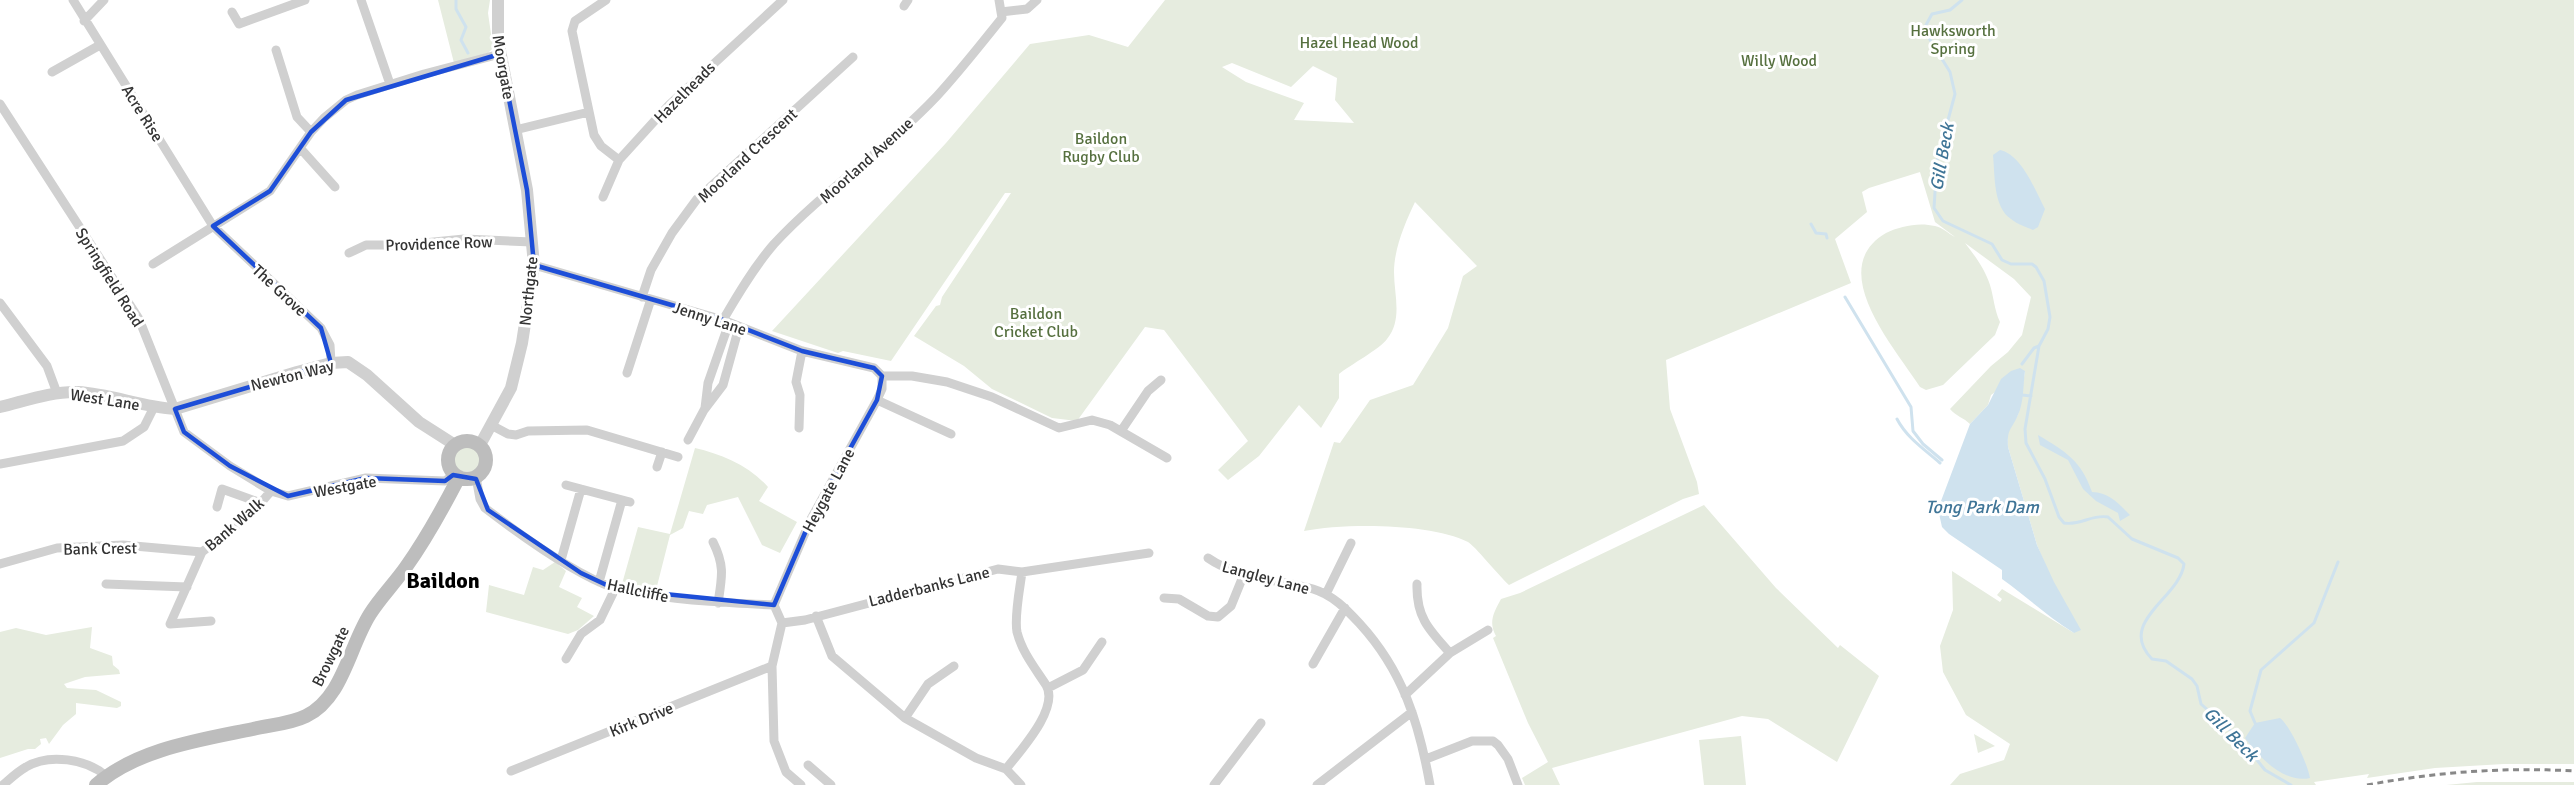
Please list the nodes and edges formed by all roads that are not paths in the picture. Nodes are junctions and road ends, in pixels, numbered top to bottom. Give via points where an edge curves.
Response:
1 (73, 0) edge
2 (104, 0) edge
3 (305, 0) edge
4 (361, 0) edge
5 (606, 0) edge
6 (783, 0) edge
7 (999, 0) edge
8 (1037, 0) edge
9 (294, 1) edge
10 (497, 2) edge
11 (232, 12) dead end
12 (1000, 12) junction
13 (84, 21) junction
14 (100, 45) junction
15 (276, 50) dead end
16 (500, 54) junction
17 (853, 57) dead end
18 (52, 72) dead end
19 (390, 84) junction
20 (0, 104) edge
21 (589, 112) junction
22 (515, 130) junction
23 (311, 132) junction
24 (300, 148) junction
25 (619, 160) junction
26 (335, 187) dead end
27 (603, 197) dead end
28 (213, 226) junction
29 (532, 242) junction
30 (349, 253) dead end
31 (153, 264) dead end
32 (534, 265) junction
33 (647, 298) junction
34 (0, 303) edge
35 (726, 322) junction
36 (738, 327) junction
37 (802, 351) junction
38 (332, 363) junction
39 (627, 373) dead end
40 (882, 376) junction
41 (1161, 380) dead end
42 (57, 393) junction
43 (877, 400) junction
44 (0, 407) edge
45 (154, 407) junction
46 (175, 409) junction
47 (704, 410) junction
48 (491, 425) junction
49 (799, 428) dead end
50 (1121, 431) junction
51 (951, 434) dead end
52 (688, 440) dead end
53 (455, 445) junction
54 (480, 445) junction
55 (662, 452) junction
56 (678, 457) dead end
57 (1167, 458) dead end
58 (0, 464) edge
59 (657, 467) dead end
60 (457, 476) junction
61 (476, 477) junction
62 (566, 485) dead end
63 (581, 489) junction
64 (271, 491) junction
65 (261, 503) junction
66 (217, 507) dead end
67 (714, 542) dead end
68 (1351, 543) dead end
69 (201, 552) junction
70 (1149, 553) dead end
71 (1208, 558) dead end
72 (561, 560) junction
73 (0, 564) edge
74 (1022, 572) junction
75 (1244, 574) junction
76 (599, 582) junction
77 (106, 584) dead end
78 (1417, 584) dead end
79 (187, 587) junction
80 (615, 589) junction
81 (1326, 594) junction
82 (1164, 598) dead end
83 (718, 603) junction
84 (774, 605) junction
85 (1345, 608) junction
86 (816, 616) junction
87 (211, 621) dead end
88 (782, 623) junction
89 (1488, 630) dead end
90 (1102, 642) dead end
91 (1450, 653) junction
92 (566, 659) dead end
93 (1313, 664) dead end
94 (772, 666) junction
95 (954, 666) dead end
96 (1048, 688) junction
97 (1405, 695) junction
98 (1412, 712) junction
99 (905, 718) junction
100 (1261, 723) dead end
101 (1426, 759) junction
102 (808, 765) dead end
103 (1006, 769) junction
104 (511, 771) dead end
105 (101, 780) edge
106 (3, 785) edge
107 (801, 785) edge
108 (831, 785) edge
109 (1021, 785) edge
110 (1214, 785) edge
111 (1317, 785) edge
112 (1430, 785) edge
113 (1518, 785) edge

1 - 13 street, Acre Rise
2 - 13 street
3 - 9 street
4 - 19 street
5 - 21 street via 575,21 572,31
6 - 25 street, Hazelheads via 669,105
7 - 12 street
8 - 12 street via 1027,9
9 - 11 street via 239,24
10 - 16 street, Moorgate
12 - 35 street, Moorland Avenue via 1002,18 936,97 774,245 744,285
13 - 14 street, Acre Rise
14 - 18 street
14 - 28 street, Acre Rise
15 - 23 street via 297,117
16 - 19 street
16 - 22 street, Moorgate
17 - 33 street, Moorland Crescent via 698,199 656,261
19 - 23 street via 346,100
20 - 46 street, Springfield Road via 139,319
21 - 22 street
21 - 25 street via 594,135
22 - 29 street, Northgate
23 - 24 street
24 - 26 street
24 - 28 street via 270,191
25 - 27 street, Hazelheads
28 - 31 street
28 - 38 street, The Grove via 321,328 330,345
29 - 30 street, Providence Row via 464,239 404,246 366,245
29 - 32 street, Northgate
32 - 33 street, Jenny Lane
32 - 48 street, Northgate via 511,388
33 - 35 street, Jenny Lane
33 - 39 street, Moorland Crescent
34 - 42 street via 47,366
35 - 36 street, Jenny Lane
35 - 47 street
36 - 37 street, Jenny Lane
36 - 47 street via 723,385
37 - 40 street, Jenny Lane via 874,368
37 - 49 street via 796,382 800,395
38 - 46 street, Newton Way
38 - 53 street, Newton Way via 348,362 358,367 419,422
40 - 43 street, Heygate Lane
40 - 50 street via 947,382 992,397 1059,428 1092,420
41 - 50 street
42 - 44 street, West Lane
42 - 45 street, West Lane via 79,392
43 - 51 street
43 - 84 street, Heygate Lane via 811,519
45 - 46 street, West Lane
45 - 58 street via 144,427 123,441
46 - 64 street, Springfield Road via 184,432
47 - 52 street
48 - 54 street, Northgate
48 - 55 street via 516,435 528,431 587,430
50 - 57 street
53 - 54 main road via 469,440
53 - 60 main road via 448,463
54 - 61 main road via 487,459 484,470
55 - 56 street
55 - 59 street
60 - 61 main road
60 - 64 street, Westgate via 445,482 366,478 288,496
60 - 105 main road, Browgate via 405,568 370,614 336,686 317,710 304,718 139,759
61 - 72 street, Hallcliffe via 485,507
62 - 63 street
63 - 72 street
63 - 76 street via 626,501
64 - 65 street, Bank Walk
65 - 66 street via 222,489
65 - 69 street, Bank Walk
67 - 83 street via 723,573
68 - 81 street, Langley Lane
69 - 73 street, Bank Crest via 123,545 57,548
69 - 79 street, Bank Walk
70 - 74 street, Ladderbanks Lane
71 - 75 street, Langley Lane
72 - 76 street, Hallcliffe
74 - 86 street, Ladderbanks Lane via 998,568
74 - 96 street via 1017,631 1028,659
75 - 81 street, Langley Lane
75 - 82 street via 1231,606 1213,622
76 - 80 street, Hallcliffe
77 - 79 street
78 - 91 street via 1416,602 1425,625
79 - 87 street, Bank Walk via 170,624
80 - 83 street, Hallcliffe
80 - 92 street via 600,620 581,634
81 - 85 street, Langley Lane
83 - 84 street, Hallcliffe
84 - 88 street
85 - 93 street
85 - 97 street, Langley Lane via 1386,655
86 - 88 street, Ladderbanks Lane
86 - 99 street via 832,656
88 - 94 street
89 - 91 street
90 - 96 street via 1083,670
91 - 97 street
94 - 104 street, Kirk Drive
94 - 107 street via 774,741 786,772
95 - 99 street via 928,684
96 - 103 street via 1047,708 1034,734
97 - 98 street, Langley Lane
98 - 101 street, Langley Lane
98 - 111 street
99 - 103 street via 976,758
100 - 110 street
101 - 112 street, Langley Lane
101 - 113 street via 1472,741 1492,741 1508,759
102 - 108 street
103 - 109 street
105 - 106 street via 87,763 47,760 25,767

